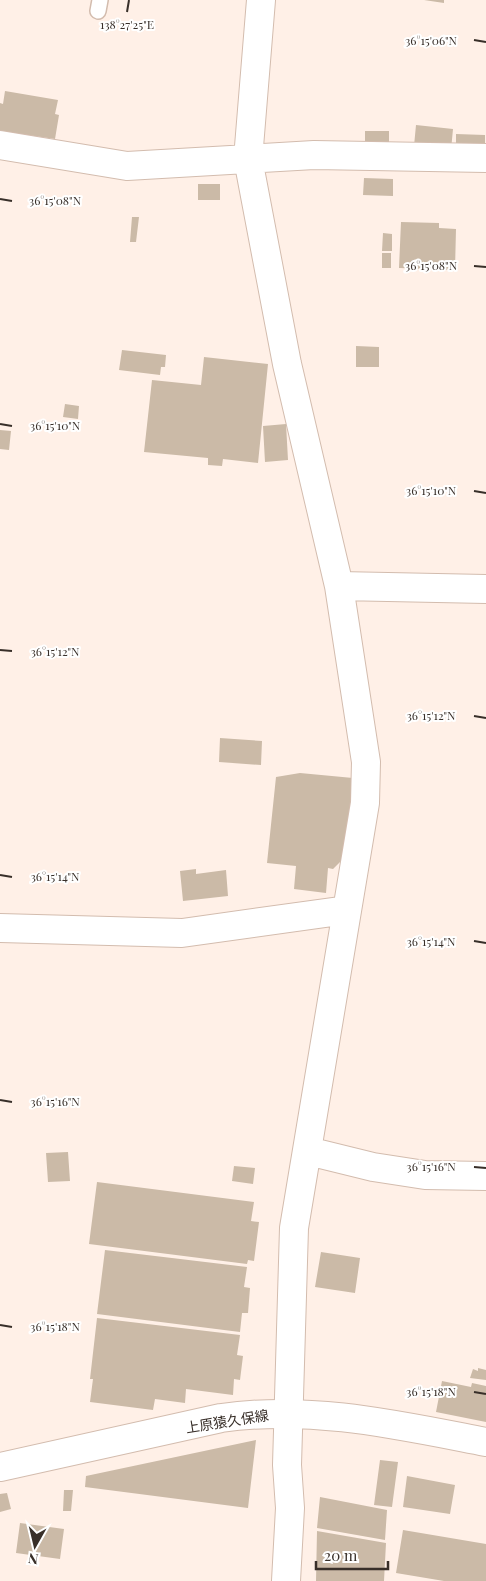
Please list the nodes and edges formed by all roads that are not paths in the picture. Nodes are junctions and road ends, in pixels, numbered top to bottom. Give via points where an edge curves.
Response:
1 (261, 0) edge
2 (0, 145) edge
3 (486, 158) edge
4 (248, 159) junction
5 (339, 586) junction
6 (486, 588) edge
7 (347, 910) junction
8 (0, 928) edge
9 (308, 1150) junction
10 (486, 1176) edge
11 (288, 1413) junction
12 (486, 1442) edge
13 (0, 1467) edge
14 (286, 1581) edge

1 - 4 street
2 - 4 street via 127,166
3 - 4 street via 314,155
4 - 5 street via 287,364
5 - 6 street
5 - 7 street via 366,762 365,803
7 - 8 street via 182,933
7 - 9 street
9 - 10 street via 373,1167 425,1175
9 - 11 street via 294,1228
11 - 12 street, 上原猿久保線 via 338,1416
11 - 13 street, 上原猿久保線 via 221,1418
11 - 14 street via 290,1508

